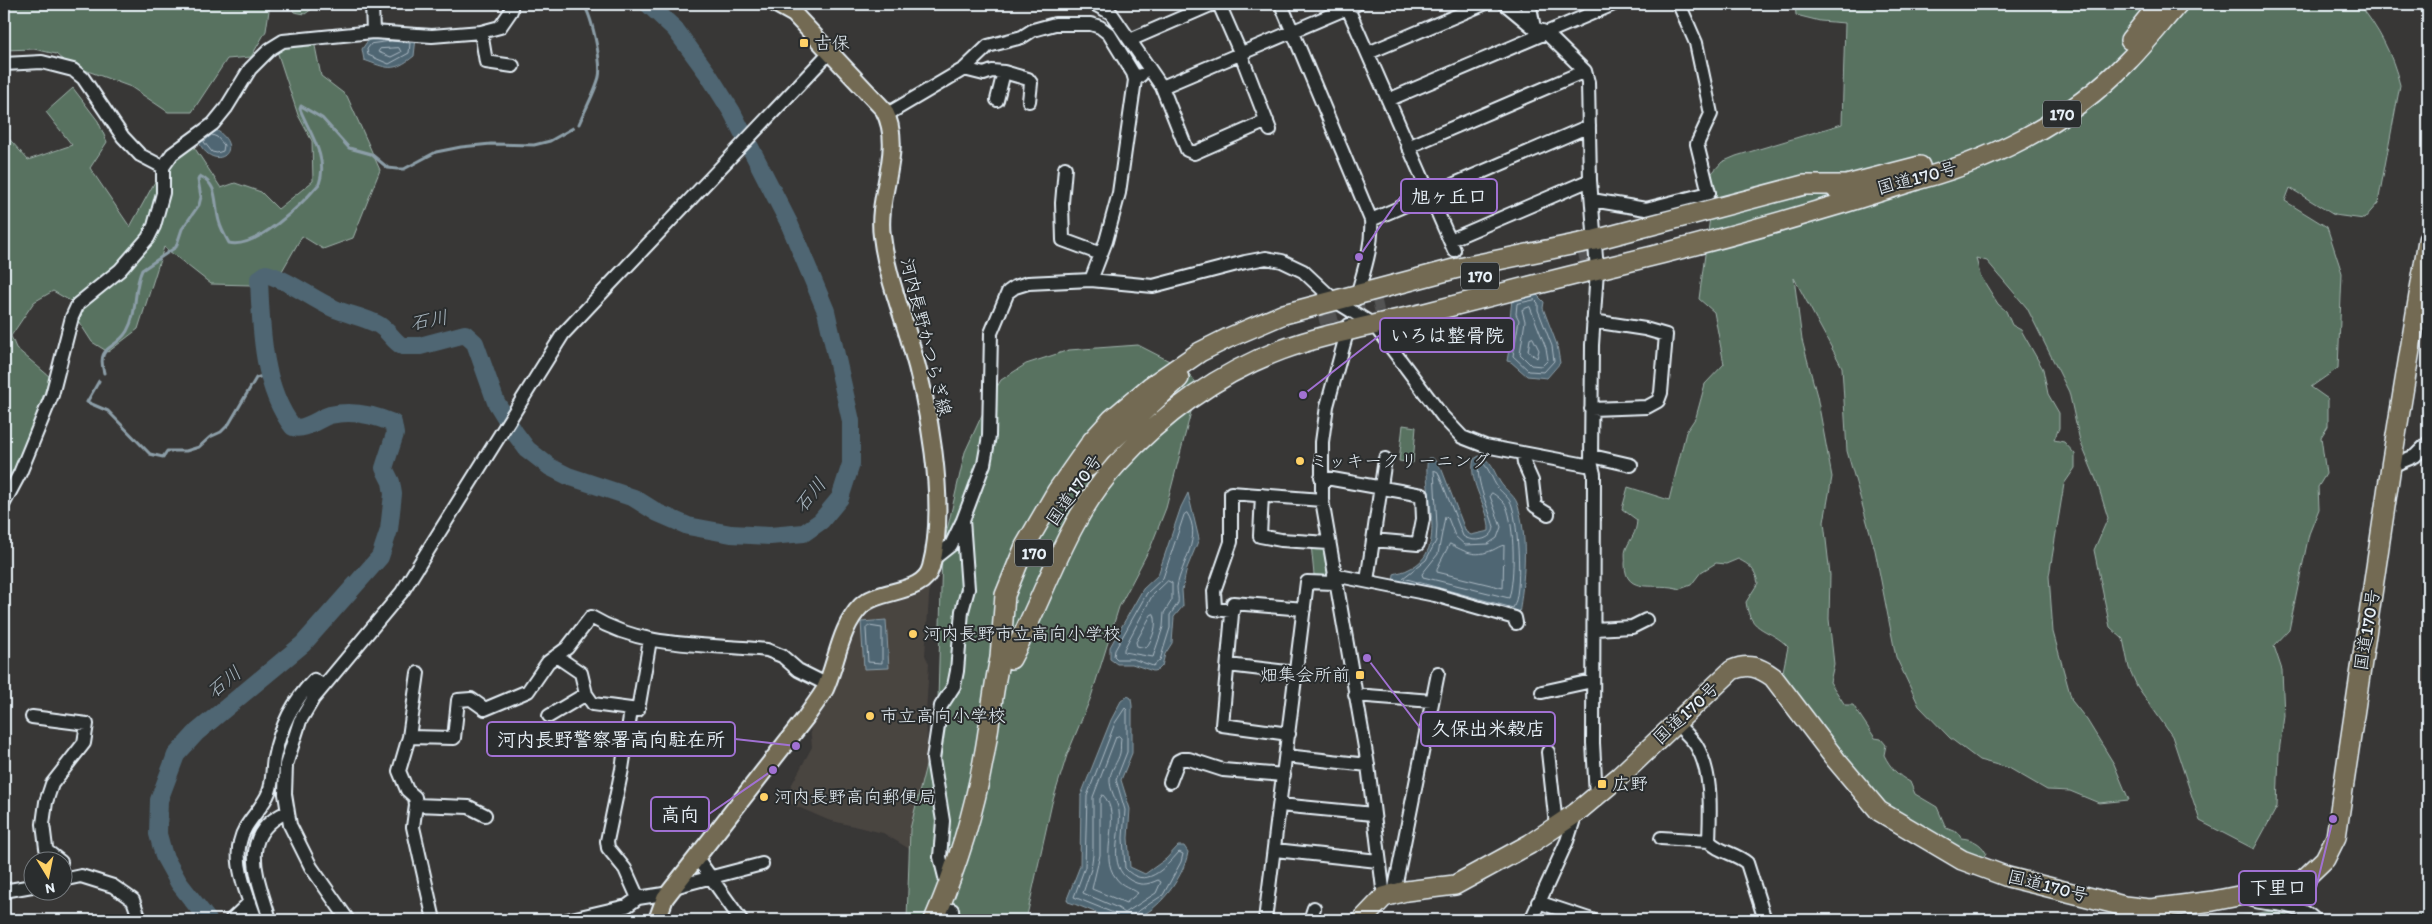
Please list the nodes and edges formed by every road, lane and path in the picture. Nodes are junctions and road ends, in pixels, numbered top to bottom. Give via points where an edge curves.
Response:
1 (372, 4) edge
2 (502, 4) edge
3 (511, 4) edge
4 (776, 4) edge
5 (1094, 4) edge
6 (1213, 4) edge
7 (1218, 4) edge
8 (1280, 4) edge
9 (1484, 4) edge
10 (1506, 4) edge
11 (1525, 4) edge
12 (1614, 4) edge
13 (1679, 4) edge
14 (2159, 4) edge
15 (2178, 4) edge
16 (1350, 5) edge
17 (1580, 10) edge
18 (504, 23) junction
19 (1539, 30) junction
20 (373, 32) junction
21 (481, 32) junction
22 (1292, 32) junction
23 (1130, 40) junction
24 (1240, 52) junction
25 (1368, 53) junction
26 (829, 54) junction
27 (4, 64) edge
28 (513, 66) dead end
29 (964, 69) junction
30 (1585, 71) junction
31 (1004, 72) junction
32 (1150, 73) junction
33 (1135, 80) junction
34 (1162, 87) junction
35 (997, 100) dead end
36 (1029, 100) dead end
37 (1388, 100) junction
38 (886, 115) junction
39 (1589, 126) junction
40 (1408, 147) junction
41 (163, 167) junction
42 (1066, 168) dead end
43 (1590, 180) junction
44 (1429, 194) junction
45 (1592, 200) junction
46 (1371, 220) junction
47 (2428, 240) edge
48 (1101, 254) junction
49 (1594, 254) junction
50 (1091, 280) junction
51 (1335, 301) junction
52 (1355, 304) junction
53 (1380, 312) junction
54 (1593, 321) junction
55 (1321, 322) tunnel mouth
56 (1346, 332) junction
57 (1591, 409) junction
58 (2428, 443) edge
59 (1523, 454) junction
60 (1385, 459) dead end
61 (1592, 459) junction
62 (1631, 465) dead end
63 (2391, 466) junction
64 (1321, 477) junction
65 (1380, 486) junction
66 (1262, 495) junction
67 (1322, 500) junction
68 (4, 503) edge
69 (1548, 514) dead end
70 (963, 520) junction
71 (1373, 540) junction
72 (1329, 543) junction
73 (932, 560) junction
74 (1335, 579) junction
75 (1367, 581) junction
76 (1304, 610) junction
77 (1233, 611) junction
78 (1646, 620) dead end
79 (1516, 623) dead end
80 (1594, 629) junction
81 (650, 640) junction
82 (556, 656) junction
83 (1005, 658) junction
84 (1228, 665) junction
85 (418, 673) dead end
86 (1296, 673) junction
87 (1438, 673) dead end
88 (1592, 681) junction
89 (826, 684) junction
90 (324, 686) junction
91 (1542, 692) dead end
92 (586, 694) junction
93 (1355, 695) junction
94 (1432, 701) junction
95 (631, 710) junction
96 (32, 716) dead end
97 (549, 716) dead end
98 (1675, 722) junction
99 (1289, 734) junction
100 (409, 737) junction
101 (1548, 752) dead end
102 (1286, 756) junction
103 (1368, 765) junction
104 (1284, 775) junction
105 (1170, 782) dead end
106 (1596, 796) junction
107 (416, 805) junction
108 (1280, 805) junction
109 (287, 812) junction
110 (1576, 813) junction
111 (1373, 814) junction
112 (485, 815) dead end
113 (1556, 825) junction
114 (1661, 838) dead end
115 (1709, 841) junction
116 (1275, 850) junction
117 (48, 852) edge
118 (697, 858) junction
119 (1378, 861) junction
120 (762, 864) dead end
121 (72, 870) edge
122 (80, 876) junction
123 (72, 878) edge
124 (711, 878) junction
125 (22, 888) edge
126 (948, 889) junction
127 (672, 890) junction
128 (4, 892) edge
129 (2246, 894) junction
130 (1389, 895) junction
131 (638, 898) junction
132 (250, 902) junction
133 (1538, 902) junction
134 (951, 917) edge
135 (140, 920) edge
136 (231, 920) edge
137 (256, 920) edge
138 (270, 920) edge
139 (348, 920) edge
140 (434, 920) edge
141 (567, 920) edge
142 (657, 920) edge
143 (741, 920) edge
144 (934, 920) edge
145 (1265, 920) edge
146 (1362, 920) edge
147 (1531, 920) edge
148 (1592, 920) edge
149 (1765, 920) edge
150 (2315, 920) edge

1 - 20 street
2 - 18 street
3 - 18 street via 511,12
4 - 26 main road, 河内長野かつらぎ線 via 794,14
5 - 23 street via 1111,13
6 - 23 street
7 - 24 street
8 - 22 street
9 - 25 street
10 - 19 street
11 - 19 street
12 - 17 street
13 - 45 street via 1696,43 1712,114 1697,144 1708,193 1646,209
14 - 49 highway, 国道170号 / 170 via 2119,54 2067,98 2016,132 1966,154 1846,185 1804,185
15 - 49 highway, 国道170号 / 170 via 2128,62 2074,107 2022,140 1970,164 1803,217
16 - 22 street
16 - 25 street
17 - 19 street
18 - 21 street
19 - 30 street
19 - 37 street via 1526,42
20 - 21 street via 432,36
20 - 41 street via 283,41 270,49 250,69 213,124 180,146
21 - 28 street via 486,62
22 - 24 street
22 - 46 street
23 - 32 street
24 - 34 street
24 - 34 street via 1269,125 1194,153 1187,150
25 - 37 street
26 - 38 main road, 河内長野かつらぎ線
26 - 90 street via 563,334 402,592
27 - 41 street via 42,62 73,70 83,78 123,137 140,155
29 - 31 street via 984,74
29 - 33 street via 988,46 998,42 1055,24 1091,24 1109,34
29 - 38 street
30 - 39 street
30 - 40 street
31 - 35 street
31 - 36 street via 1028,79 1031,83
32 - 33 street
32 - 34 street
33 - 48 street via 1119,193
37 - 40 street
38 - 73 main road, 河内長野かつらぎ線 via 893,140 881,234 910,340 929,430 937,490
39 - 43 street
39 - 44 street
40 - 44 street
41 - 68 street via 163,193 148,238 120,270 78,304 52,395
42 - 48 street via 1062,203 1063,240
43 - 44 street via 1452,245
43 - 45 street
44 - 46 street
45 - 49 street
46 - 52 street via 1372,234
47 - 63 highway, 国道170号
48 - 50 street
49 - 52 highway via 1454,269
49 - 53 highway
49 - 53 highway, 170
49 - 54 street
50 - 51 street via 1152,286 1266,258 1303,271
50 - 70 street via 1028,283 1008,292 991,333 989,347 990,407 984,464
51 - 52 highway
51 - 83 highway via 1284,314 1207,349 1174,368 1112,419 1062,484 1025,546 1005,595
52 - 53 street
52 - 56 street
53 - 56 highway
53 - 59 street via 1453,429 1473,442
54 - 57 street
54 - 57 street via 1666,335 1658,401 1647,407
55 - 83 highway, 国道170号 / 170 via 1237,358 1189,386 1109,458 1074,504 1045,555
56 - 64 street via 1326,406
56 - 83 highway via 1282,350 1242,368 1194,396 1152,429 1116,465 1082,512 1054,564 1029,625
57 - 61 street
58 - 63 street via 2415,456
59 - 61 street via 1586,465
59 - 69 street via 1532,481 1535,506
60 - 65 street
61 - 62 street
61 - 80 street
63 - 129 highway, 国道170号 via 2336,837 2325,859 2303,880
64 - 65 street
64 - 67 street
65 - 71 street
65 - 71 street via 1422,495 1423,519 1418,544
66 - 67 street
66 - 72 street via 1260,536
66 - 77 street via 1231,492 1231,542 1213,596 1215,609
67 - 72 street
70 - 73 street via 951,545
70 - 126 street via 968,589 962,611 957,671 954,686 941,706 934,759 944,820 941,863
71 - 75 street
72 - 74 street
73 - 89 main road, 河内長野かつらぎ線 via 931,569 915,584 872,598 862,605 839,648
74 - 75 street
74 - 76 street via 1307,582
74 - 93 street
75 - 79 street via 1470,604 1515,618
76 - 77 street via 1233,603
76 - 86 street
77 - 84 street
78 - 80 street via 1632,627
80 - 88 street
81 - 82 street via 610,628 591,618 567,648
81 - 89 street via 681,646 767,650
81 - 95 street via 638,710
82 - 92 street via 581,672
82 - 100 street via 528,691 485,709 471,699 458,700 454,738
83 - 126 highway, 国道170号 / 170 via 968,827
83 - 134 highway, 国道170号 / 170 via 995,758 979,829
84 - 86 street
84 - 99 street via 1222,725
85 - 100 street
86 - 99 street
87 - 94 street
88 - 91 street
88 - 106 street
89 - 118 main road, 河内長野かつらぎ線 via 806,717
90 - 109 street via 300,721 292,742 285,778
90 - 132 street via 314,680 290,710 274,758 269,792 240,842 243,879
92 - 95 street via 593,704
92 - 97 street
93 - 94 street
93 - 103 street
94 - 130 street
95 - 131 street via 607,841
96 - 117 street via 87,724 84,743 52,784 46,802 43,824
98 - 106 highway, 国道170号
98 - 115 street via 1695,743 1702,757 1708,783
98 - 129 highway, 国道170号 via 1732,670 1753,666 1773,677 1879,811 1962,860 2008,877 2124,906 2150,909
99 - 102 street
100 - 107 street via 399,771
101 - 113 street
102 - 103 street
102 - 104 street
103 - 111 street
104 - 105 street via 1224,770 1182,759 1178,761
104 - 108 street
106 - 110 highway, 国道170号
107 - 112 street via 469,807
107 - 140 street via 413,827
108 - 111 street
108 - 116 street
109 - 138 street via 266,826 255,849 254,867
109 - 139 street via 303,854
110 - 113 highway, 国道170号
110 - 133 street
111 - 119 street
113 - 130 highway, 国道170号 via 1523,848 1455,885
114 - 115 street
115 - 149 street via 1740,856 1747,863
116 - 119 street
116 - 145 street
118 - 124 street
118 - 127 main road, 河内長野かつらぎ線
119 - 130 street
120 - 124 street
121 - 122 street
122 - 123 street
122 - 135 street via 114,886 133,900
124 - 127 street
124 - 143 street
125 - 128 street
126 - 144 highway, 国道170号 / 170
127 - 131 street
127 - 142 main road, 河内長野かつらぎ線 via 665,898
129 - 150 street via 2257,902 2295,907
130 - 146 highway
131 - 141 street via 627,906
132 - 136 street
132 - 137 street
133 - 147 street
133 - 148 street

